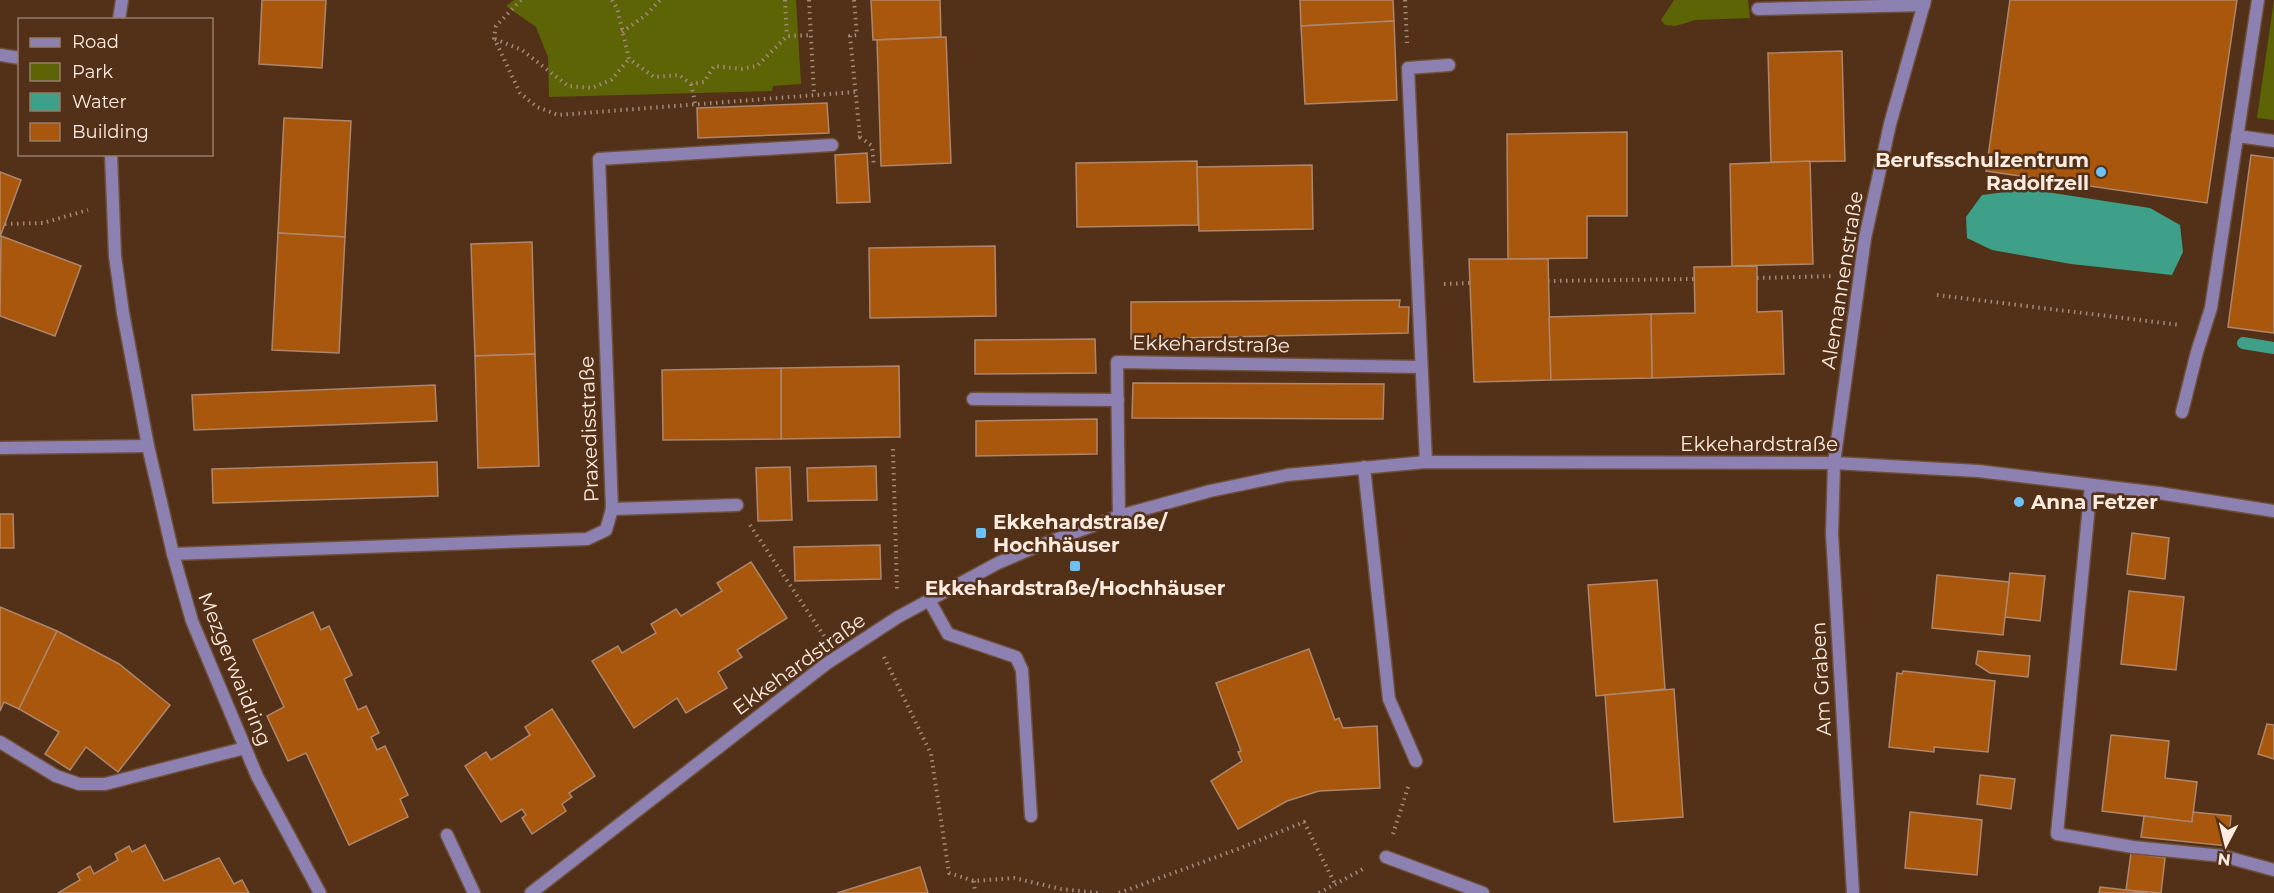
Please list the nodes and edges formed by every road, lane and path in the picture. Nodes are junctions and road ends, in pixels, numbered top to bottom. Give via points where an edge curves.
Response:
1 (122, 0) edge
2 (521, 0) edge
3 (612, 0) edge
4 (660, 0) edge
5 (785, 0) edge
6 (809, 0) edge
7 (854, 0) edge
8 (1405, 0) edge
9 (2258, 0) edge
10 (1924, 3) edge
11 (1758, 9) dead end
12 (119, 18) edge
13 (622, 32) junction
14 (812, 35) junction
15 (787, 36) junction
16 (494, 38) junction
17 (0, 55) edge
18 (18, 58) edge
19 (629, 59) junction
20 (1449, 66) dead end
21 (1408, 68) junction
22 (691, 84) junction
23 (855, 92) junction
24 (814, 94) junction
25 (695, 103) junction
26 (2237, 136) junction
27 (860, 137) junction
28 (2274, 141) edge
29 (832, 145) joint
30 (111, 156) edge
31 (873, 166) dead end
32 (112, 204) junction
33 (5, 224) dead end
34 (1860, 276) junction
35 (1695, 279) dead end
36 (1757, 279) dead end
37 (1548, 281) dead end
38 (1937, 295) dead end
39 (2204, 328) junction
40 (1421, 367) junction
41 (973, 399) dead end
42 (1118, 400) junction
43 (2182, 412) dead end
44 (148, 446) junction
45 (0, 448) edge
46 (893, 449) dead end
47 (1426, 462) junction
48 (1834, 463) junction
49 (1365, 467) junction
50 (2091, 485) junction
51 (737, 505) joint
52 (612, 509) junction
53 (2274, 511) edge
54 (1119, 516) junction
55 (173, 554) junction
56 (929, 600) junction
57 (898, 617) junction
58 (873, 634) junction
59 (837, 657) junction
60 (0, 742) edge
61 (245, 748) junction
62 (1416, 761) joint
63 (1031, 816) dead end
64 (1397, 821) dead end
65 (447, 835) dead end
66 (1386, 857) dead end
67 (2274, 870) edge
68 (974, 881) junction
69 (1335, 885) dead end
70 (320, 893) edge
71 (474, 893) edge
72 (531, 893) edge
73 (975, 893) edge
74 (1098, 893) edge
75 (1119, 893) edge
76 (1484, 893) edge
77 (1853, 893) edge

1 - 12 street
2 - 16 path via 496,26
3 - 13 path
4 - 13 path
5 - 15 path
6 - 14 path
7 - 23 path via 857,35 850,36
8 - 21 path
9 - 26 street
10 - 11 street
10 - 34 street, Alemannenstraße via 1890,124
13 - 19 path
14 - 15 path
14 - 24 path
15 - 22 path via 757,66 714,66 704,82
16 - 19 path via 522,50 568,86 592,88 611,80
16 - 25 path via 519,93 537,107 558,115
17 - 18 street
19 - 22 path via 654,77 679,75
20 - 21 street
21 - 40 street
22 - 25 path
23 - 24 path
23 - 27 path
24 - 25 path
26 - 28 street
26 - 39 street via 2211,308
27 - 29 path
27 - 31 path via 872,146
29 - 52 street, Praxedisstraße via 599,159
30 - 32 street, Mezgerwaidring
32 - 33 path via 43,222
32 - 44 street, Mezgerwaidring via 123,314
34 - 36 path
34 - 48 street, Alemannenstraße
35 - 37 path
38 - 39 path
39 - 43 street
40 - 42 street, Ekkehardstraße via 1117,362
40 - 47 street
41 - 42 street
42 - 54 street, Ekkehardstraße
44 - 45 street
44 - 55 street, Mezgerwaidring
46 - 57 path
47 - 48 street, Ekkehardstraße
47 - 49 street, Ekkehardstraße
48 - 50 street, Ekkehardstraße via 1977,471
48 - 77 street, Am Graben via 1832,534
49 - 54 street, Ekkehardstraße via 1287,475
49 - 62 street via 1389,699
50 - 53 street, Ekkehardstraße
50 - 67 street via 2057,834 2223,856
51 - 52 street
51 - 59 path
52 - 55 street, Praxedisstraße via 606,530 587,539
54 - 56 street, Ekkehardstraße via 998,563
55 - 61 street, Mezgerwaidring via 192,621
56 - 57 street, Ekkehardstraße
56 - 63 street via 948,634 1016,657 1022,670
57 - 58 street, Ekkehardstraße
58 - 59 street, Ekkehardstraße
58 - 68 path via 931,754 949,873
59 - 72 street, Ekkehardstraße
60 - 61 street via 56,776 79,784 105,784
61 - 70 street, Mezgerwaidring
62 - 64 path
65 - 71 street
66 - 76 street
68 - 73 path
68 - 74 path via 1014,878
69 - 75 path via 1304,822

